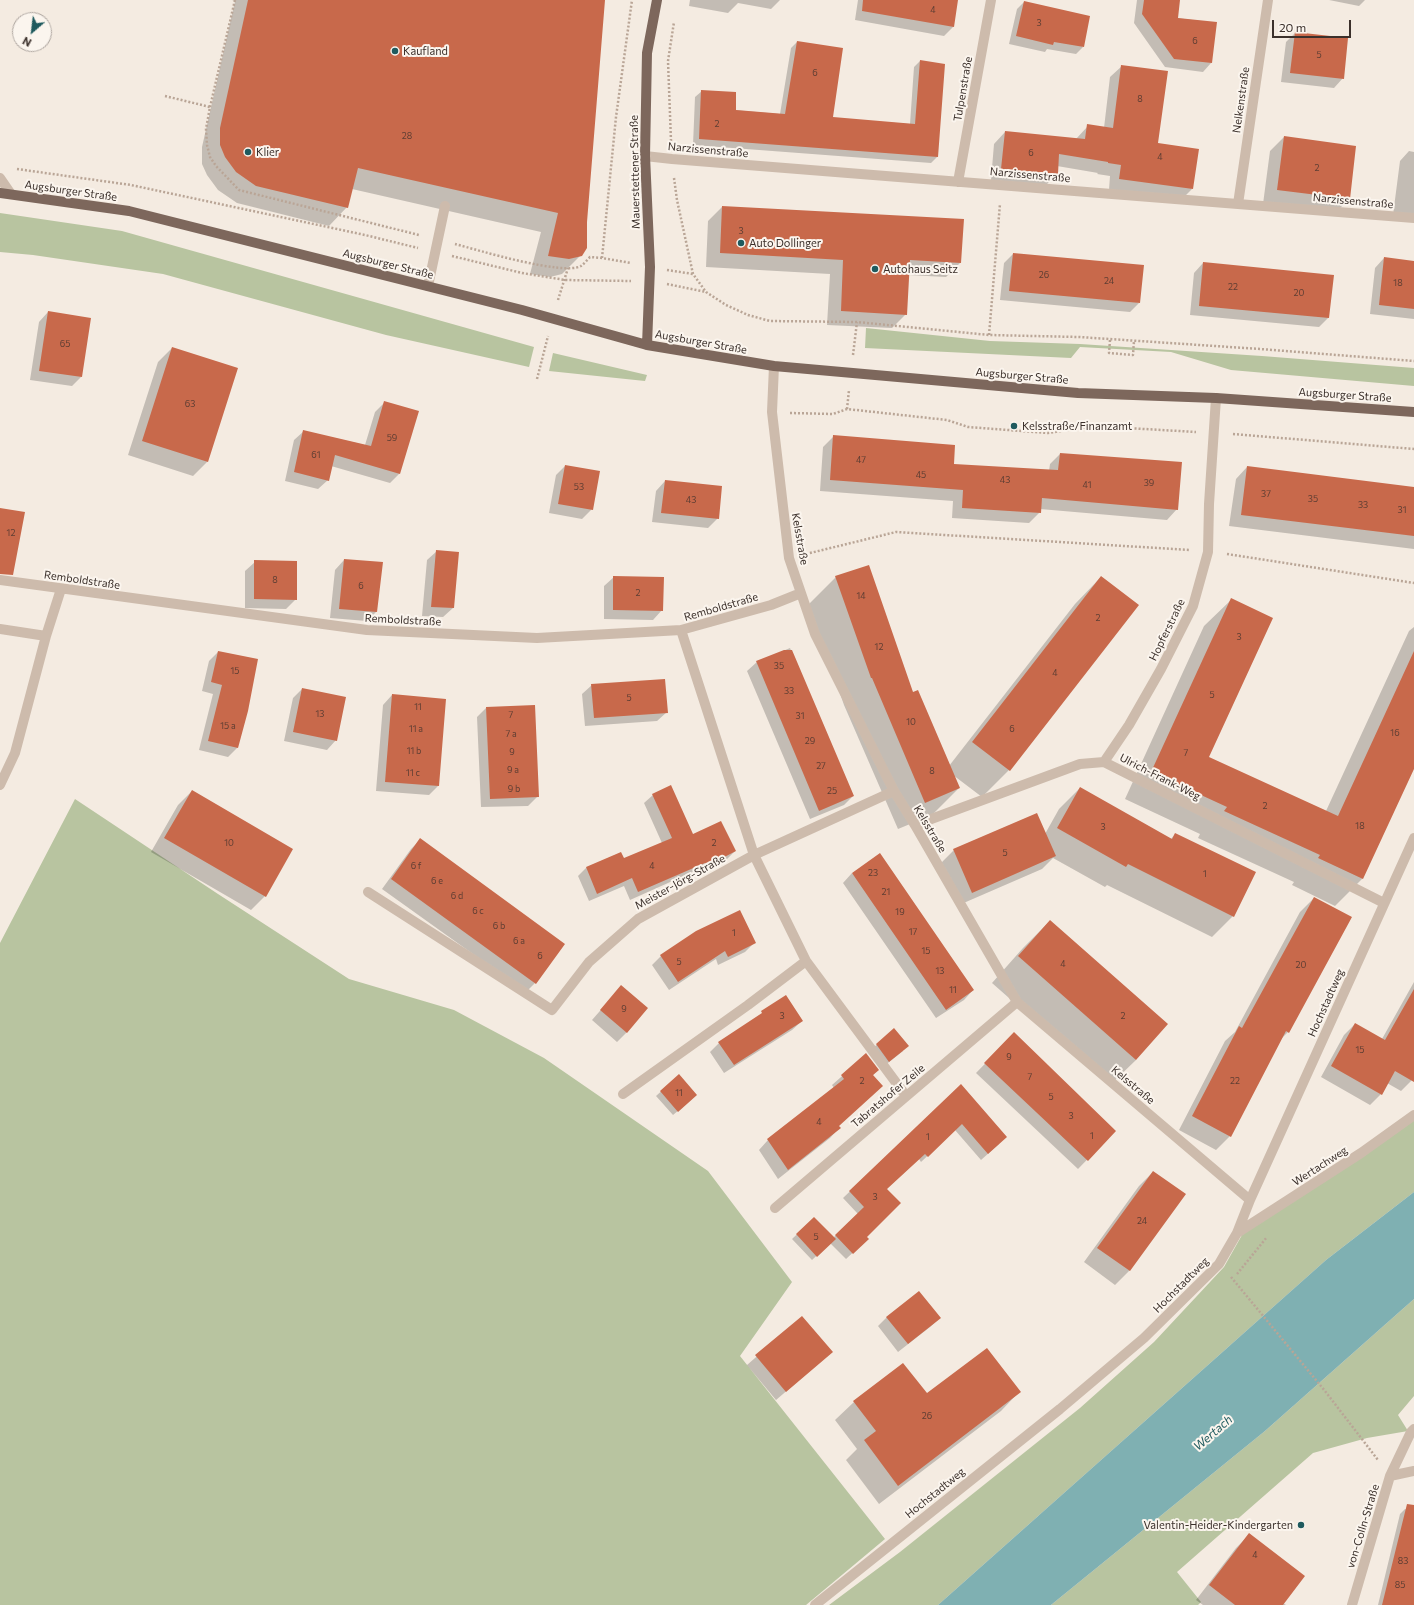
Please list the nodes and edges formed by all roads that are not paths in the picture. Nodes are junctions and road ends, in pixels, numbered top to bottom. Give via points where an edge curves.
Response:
1 (657, 0) edge
2 (992, 0) edge
3 (1268, 0) edge
4 (645, 156) junction
5 (0, 178) edge
6 (958, 182) junction
7 (0, 193) edge
8 (11, 194) junction
9 (1238, 204) junction
10 (445, 206) dead end
11 (1414, 218) edge
12 (428, 286) junction
13 (647, 345) junction
14 (774, 366) junction
15 (1216, 398) junction
16 (1414, 412) edge
17 (0, 580) edge
18 (61, 589) junction
19 (801, 594) junction
20 (0, 629) edge
21 (681, 630) junction
22 (46, 636) junction
23 (1104, 762) junction
24 (0, 785) edge
25 (894, 791) junction
26 (915, 825) junction
27 (1414, 838) edge
28 (754, 855) junction
29 (368, 892) dead end
30 (1384, 903) junction
31 (806, 961) junction
32 (1017, 1002) junction
33 (623, 1094) dead end
34 (906, 1096) junction
35 (1414, 1116) edge
36 (1250, 1200) junction
37 (775, 1208) dead end
38 (1237, 1233) junction
39 (1414, 1429) edge
40 (1414, 1472) edge
41 (1390, 1476) junction
42 (815, 1605) edge
43 (1352, 1605) edge

1 - 4 main road, Mauerstettener Straße via 647,53
2 - 6 street, Tulpenstraße
3 - 9 street, Nelkenstraße
4 - 6 street, Narzissenstraße
4 - 13 main road, Mauerstettener Straße via 649,281
5 - 8 street
6 - 9 street, Narzissenstraße
7 - 8 main road, Augsburger Straße
8 - 12 main road, Augsburger Straße via 129,211
9 - 11 street, Narzissenstraße
10 - 12 street
12 - 13 main road, Augsburger Straße
13 - 14 main road, Augsburger Straße
14 - 15 main road, Augsburger Straße via 1078,393
14 - 19 street, Kelsstraße via 772,412 789,558
15 - 16 main road, Augsburger Straße
15 - 23 street, Hopferstraße via 1208,552 1193,606 1158,675
17 - 18 street, Remboldstraße
18 - 21 street, Remboldstraße via 367,630 537,638
18 - 22 street
19 - 21 street, Remboldstraße
19 - 25 street, Kelsstraße via 815,634
20 - 22 street
21 - 28 street
22 - 24 street via 15,753
23 - 26 street, Ulrich-Frank-Weg via 1080,764
23 - 30 street, Ulrich-Frank-Weg
25 - 26 street, Kelsstraße
25 - 28 street, Meister-Jörg-Straße
26 - 32 street, Kelsstraße
27 - 30 street, Hochstadtweg
28 - 29 street, Meister-Jörg-Straße via 638,919 589,962 552,1010
28 - 31 street
30 - 36 street, Hochstadtweg
31 - 33 street via 742,1010
31 - 34 street
32 - 34 street, Tabratshofer Zeile
32 - 36 street, Kelsstraße
34 - 37 street, Tabratshofer Zeile
35 - 38 street, Wertachweg
36 - 38 street, Hochstadtweg
38 - 42 street, Hochstadtweg via 1219,1264 1144,1338 1060,1409
39 - 41 street
40 - 41 street, von-Colln-Straße
41 - 43 street, von-Colln-Straße

